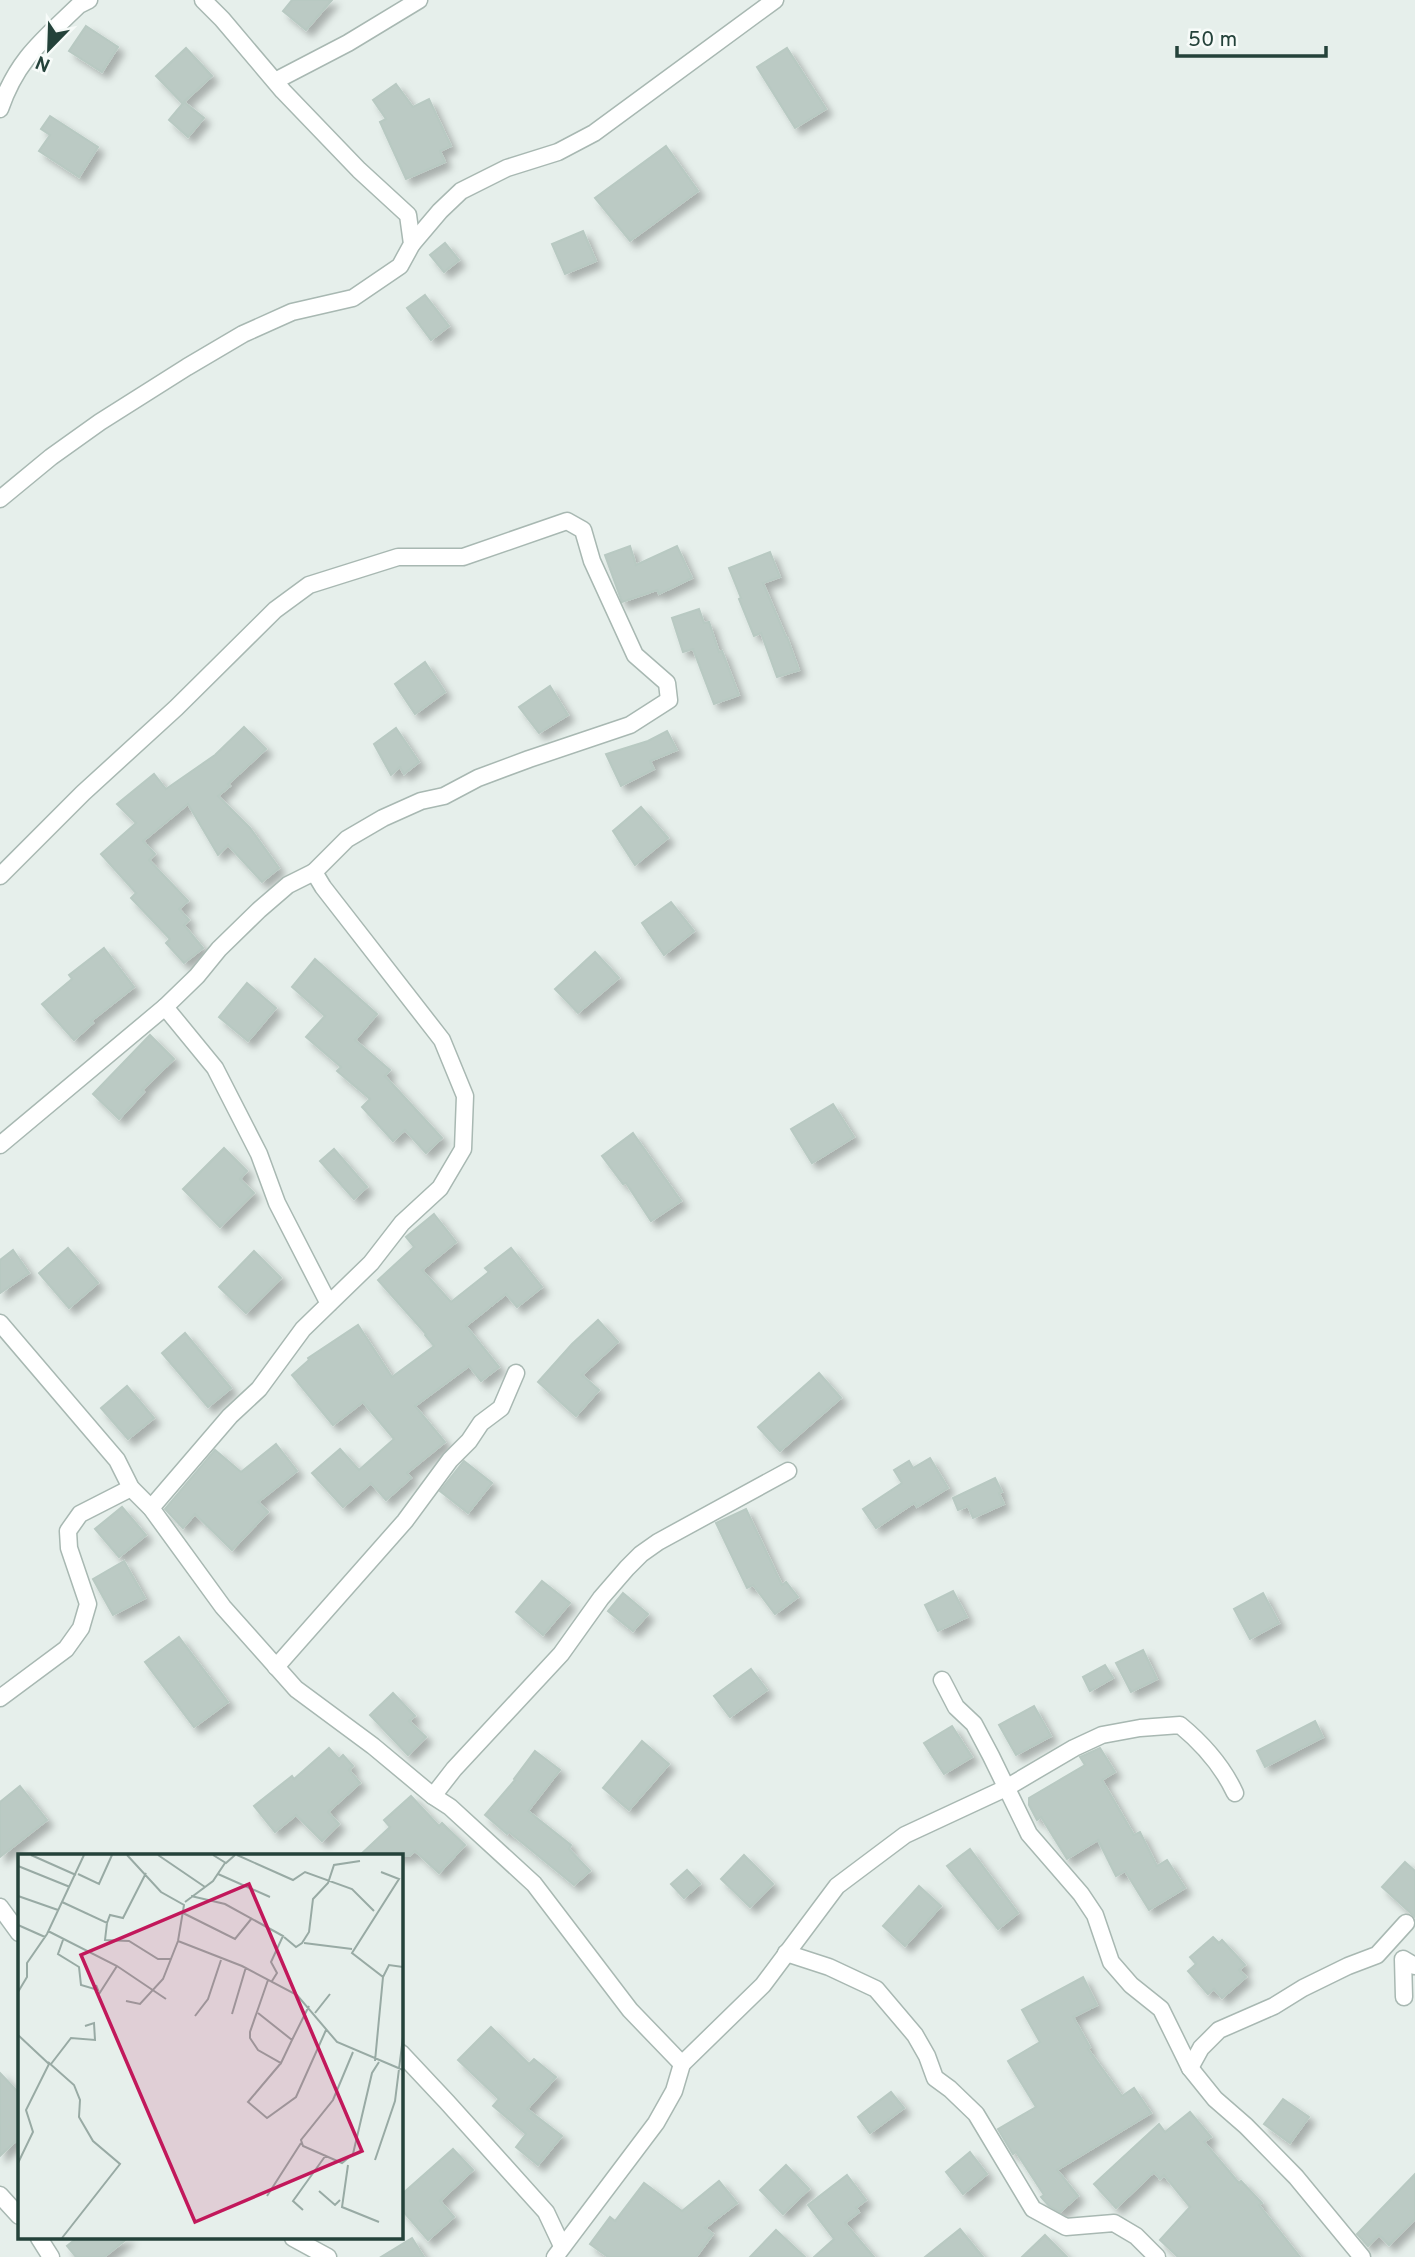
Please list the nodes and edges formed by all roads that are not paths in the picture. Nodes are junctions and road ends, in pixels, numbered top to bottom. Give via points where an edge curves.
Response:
1 (89, 0) edge
2 (203, 0) edge
3 (419, 0) edge
4 (775, 0) edge
5 (275, 81) junction
6 (0, 108) edge
7 (412, 244) junction
8 (0, 499) edge
9 (314, 873) junction
10 (0, 876) edge
11 (166, 1007) junction
12 (0, 1145) edge
13 (329, 1304) junction
14 (0, 1323) edge
15 (516, 1373) dead end
16 (788, 1471) dead end
17 (131, 1488) junction
18 (151, 1508) junction
19 (276, 1667) junction
20 (942, 1680) dead end
21 (0, 1698) edge
22 (1006, 1788) junction
23 (1235, 1793) dead end
24 (433, 1796) junction
25 (0, 1908) edge
26 (1406, 1923) dead end
27 (18, 1932) edge
28 (786, 1953) junction
29 (1415, 1966) edge
30 (1404, 1997) dead end
31 (402, 2054) edge
32 (682, 2064) junction
33 (1190, 2068) junction
34 (0, 2195) edge
35 (18, 2215) edge
36 (39, 2240) edge
37 (297, 2240) edge
38 (559, 2251) edge
39 (51, 2257) edge
40 (328, 2257) edge
41 (1157, 2257) edge
42 (1362, 2257) edge

1 - 6 street via 26,57
2 - 5 street
3 - 5 street
4 - 7 street via 594,133 461,191
5 - 7 street via 408,215
7 - 8 street via 400,266 353,298 292,312 243,334 100,422
9 - 10 street via 347,839 383,818 478,778 629,725 669,700 667,683 635,655 592,561 583,530 568,521 463,557 398,556 309,585 275,610
9 - 11 street via 288,885 259,910
9 - 13 street via 442,1040 465,1096 463,1149 440,1188
11 - 12 street
11 - 13 street via 215,1068
13 - 18 street
14 - 17 street via 117,1460
15 - 19 street via 501,1408 481,1423 405,1521
16 - 24 street via 641,1554 601,1598 561,1654
17 - 18 street
17 - 21 street via 80,1514 68,1531 69,1548 88,1604 81,1628 65,1649
18 - 19 street via 223,1608
19 - 24 street via 296,1689
20 - 22 street via 956,1707 974,1724
22 - 23 street via 1102,1735 1180,1725 1203,1745
22 - 28 street via 905,1835 837,1886
22 - 33 street via 1029,1834 1095,1915 1111,1962 1161,2009
24 - 32 street via 534,1884 630,2010
25 - 27 street
26 - 33 street via 1377,1955 1219,2030
28 - 32 street via 763,1985
28 - 41 street via 876,1989 915,2035 935,2078 976,2114 1033,2209 1066,2227 1114,2223
29 - 30 street via 1403,1959
31 - 38 street via 546,2212
32 - 38 street via 674,2091 656,2123
33 - 42 street via 1215,2099 1296,2177
34 - 35 street
36 - 39 street
37 - 40 street

